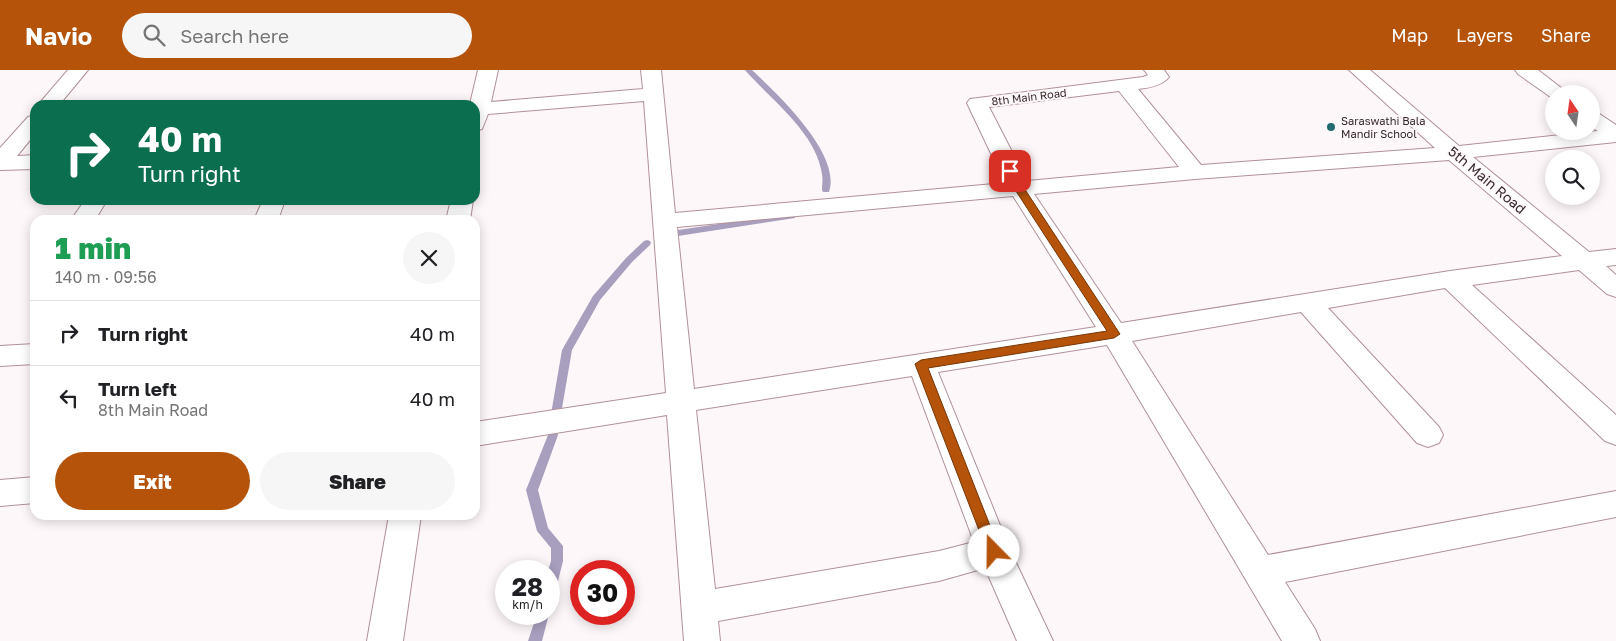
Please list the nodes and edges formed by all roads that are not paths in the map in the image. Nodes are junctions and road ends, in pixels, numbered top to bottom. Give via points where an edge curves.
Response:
1 (78, 70) edge
2 (488, 70) edge
3 (1154, 70) edge
4 (1359, 70) edge
5 (1525, 70) edge
6 (652, 82) edge
7 (1124, 85) junction
8 (1546, 85) edge
9 (52, 100) edge
10 (480, 100) edge
11 (480, 114) edge
12 (1600, 123) edge
13 (30, 127) edge
14 (1616, 135) edge
15 (1454, 153) junction
16 (0, 162) edge
17 (30, 162) edge
18 (1195, 172) junction
19 (1019, 188) junction
20 (666, 221) junction
21 (1616, 257) edge
22 (1584, 262) junction
23 (1450, 279) junction
24 (1616, 288) edge
25 (1307, 302) junction
26 (1114, 334) junction
27 (30, 354) edge
28 (0, 356) edge
29 (921, 364) junction
30 (682, 402) junction
31 (480, 433) edge
32 (1616, 433) edge
33 (1428, 435) dead end
34 (30, 490) edge
35 (0, 493) edge
36 (1616, 504) edge
37 (404, 520) edge
38 (994, 551) junction
39 (1260, 572) junction
40 (700, 608) junction
41 (385, 641) edge
42 (702, 641) edge
43 (1035, 641) edge
44 (1302, 641) edge

1 - 9 street
2 - 10 street
3 - 7 street, 8th Main Road via 1159,77
4 - 15 street, 5th Main Road
5 - 8 street
6 - 11 street
6 - 20 street
7 - 18 street
7 - 19 street, 8th Main Road via 977,103
12 - 14 street
13 - 16 street
14 - 15 street
15 - 18 street
15 - 22 street, 5th Main Road
16 - 17 street
18 - 19 street
19 - 20 street
19 - 26 street, 8th Main Road
20 - 30 street
21 - 22 street
22 - 23 street
22 - 24 street, 5th Main Road
23 - 25 street
23 - 32 street
25 - 26 street
25 - 33 street
26 - 29 street
26 - 39 street, 8th Main Road
27 - 28 street
29 - 30 street
29 - 38 street
30 - 31 street
30 - 40 street
34 - 35 street
36 - 39 street
37 - 41 street
38 - 40 street via 939,566
38 - 43 street
39 - 44 street, 8th Main Road
40 - 42 street

